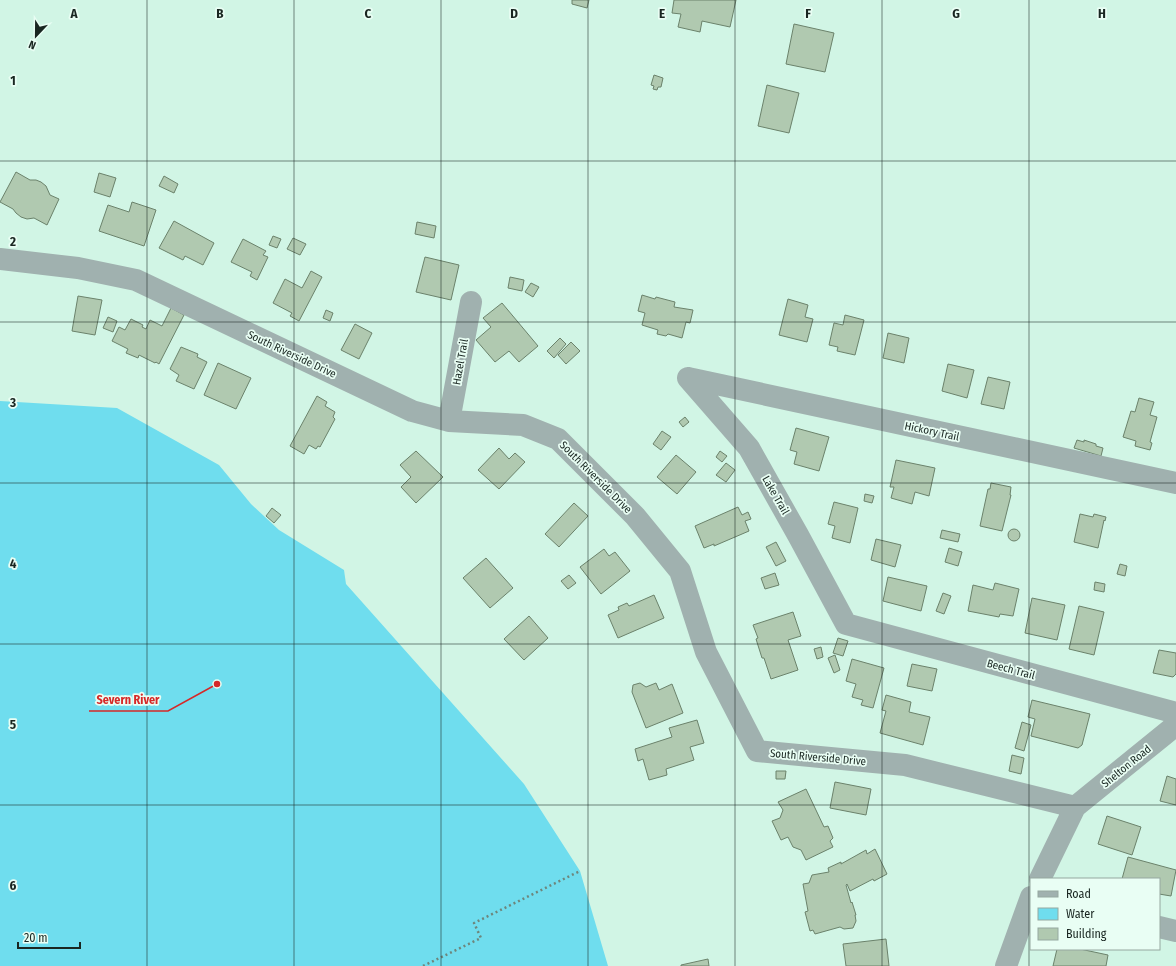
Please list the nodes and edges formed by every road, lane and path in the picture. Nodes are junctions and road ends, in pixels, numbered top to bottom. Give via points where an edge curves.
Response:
1 (0, 259) edge
2 (471, 302) dead end
3 (688, 378) joint
4 (449, 421) junction
5 (1176, 483) edge
6 (846, 624) joint
7 (1176, 713) edge
8 (1176, 725) edge
9 (1075, 807) junction
10 (580, 871) dead end
11 (1040, 878) edge
12 (1030, 900) edge
13 (1160, 927) edge
14 (1176, 931) edge
15 (423, 966) edge
16 (1006, 966) edge

1 - 4 street, South Riverside Drive via 78,268 136,280 412,411
2 - 4 street, Hazel Trail
3 - 5 street, Hickory Trail
3 - 6 street, Lake Trail via 749,448
4 - 9 street, South Riverside Drive via 523,425 558,439 635,516 680,571 706,652 757,751 905,765
6 - 7 street, Beech Trail
8 - 9 street, Shelton Road
9 - 11 street
10 - 15 path via 474,923 481,938
12 - 16 street
13 - 14 street

